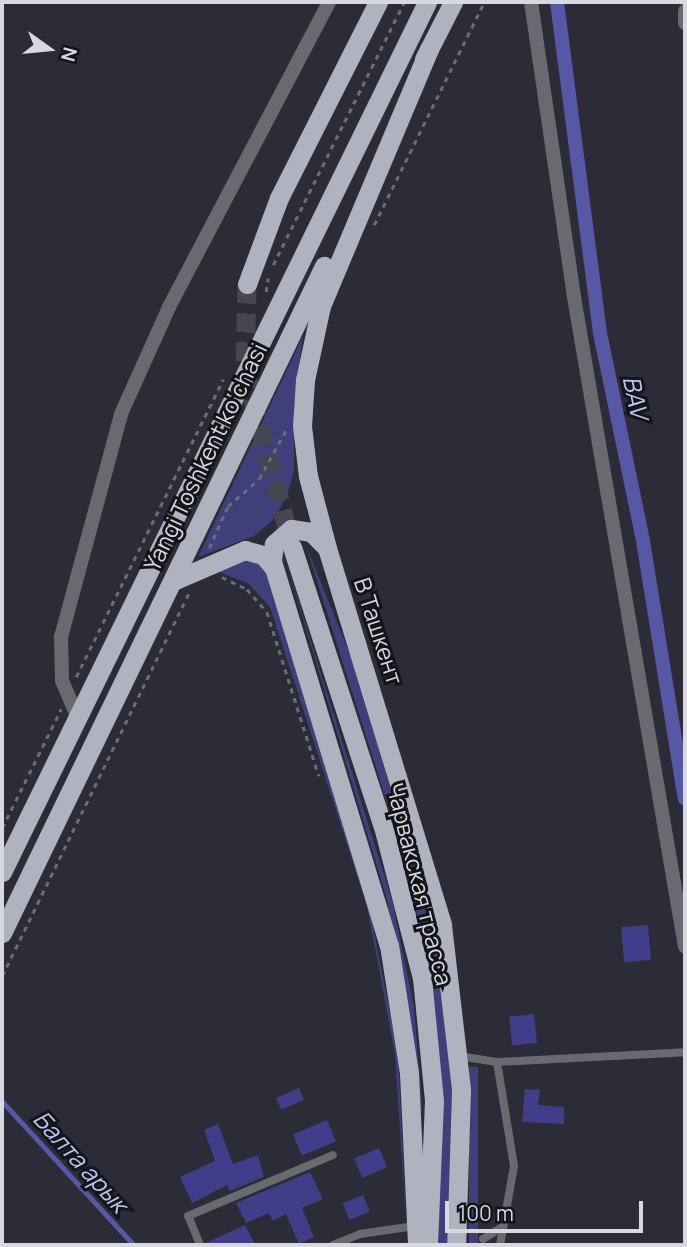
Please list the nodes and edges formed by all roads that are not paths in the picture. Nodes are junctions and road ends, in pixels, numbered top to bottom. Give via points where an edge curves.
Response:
1 (329, 2) edge
2 (378, 2) edge
3 (428, 2) edge
4 (453, 2) edge
5 (531, 2) edge
6 (685, 11) edge
7 (685, 23) edge
8 (429, 49) junction
9 (247, 285) tunnel mouth
10 (292, 547) tunnel mouth
11 (327, 548) junction
12 (273, 566) junction
13 (173, 581) junction
14 (78, 716) junction
15 (2, 872) edge
16 (2, 933) edge
17 (685, 947) edge
18 (685, 1052) edge
19 (459, 1056) junction
20 (497, 1062) junction
21 (333, 1155) dead end
22 (502, 1227) junction
23 (421, 1232) edge
24 (360, 1234) junction
25 (484, 1239) dead end
26 (200, 1245) edge
27 (333, 1245) edge
28 (356, 1245) edge
29 (428, 1245) edge
30 (456, 1245) edge
31 (500, 1245) edge

1 - 14 street via 169,307 121,414 65,615 59,659 66,697
2 - 9 highway via 283,189
3 - 14 highway, Yangi Toshkent ko‘chasi
4 - 8 highway, Yangi Toshkent ko‘chasi
5 - 17 street via 574,297
6 - 7 street
8 - 11 highway, В Ташкент via 321,306 304,380 302,426 308,476
8 - 13 highway, Yangi Toshkent ko‘chasi
10 - 23 highway, Чарвакская трасса via 385,834 422,978 434,1101
11 - 12 highway via 311,532 291,529 274,544
11 - 19 highway, В Ташкент via 434,892
12 - 13 highway via 250,550
12 - 23 highway via 389,945 409,1073
13 - 16 highway, Yangi Toshkent ko‘chasi
14 - 15 highway, Yangi Toshkent ko‘chasi
18 - 20 lane
19 - 20 lane
19 - 30 highway, В Ташкент
20 - 22 lane via 514,1166
21 - 26 lane via 188,1216
22 - 25 lane
22 - 31 lane
23 - 24 lane
23 - 29 highway, Чарвакская трасса
24 - 27 lane
24 - 28 lane

